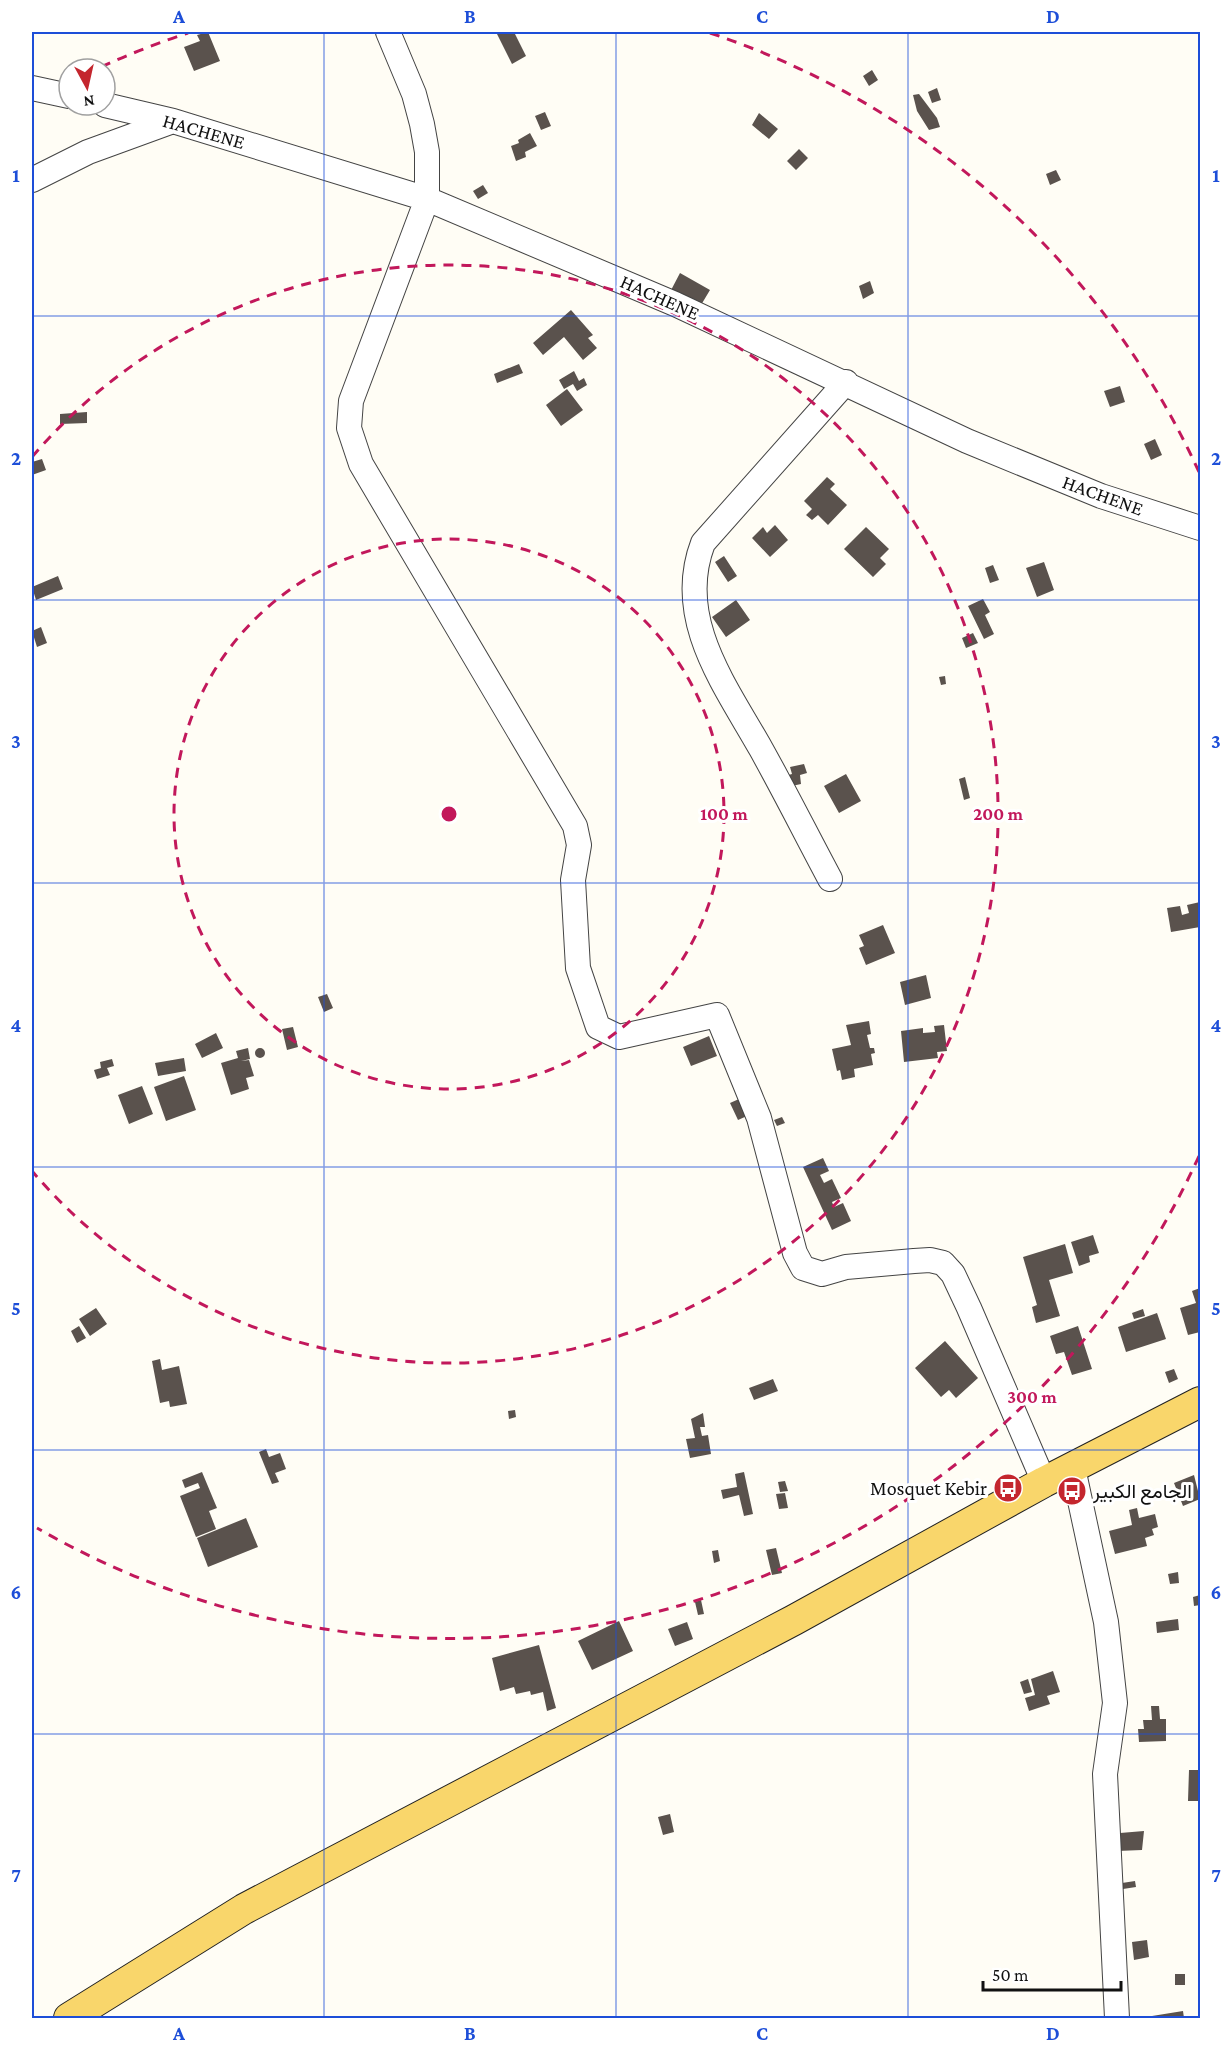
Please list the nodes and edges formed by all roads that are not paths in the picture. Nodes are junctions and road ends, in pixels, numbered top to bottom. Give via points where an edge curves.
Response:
1 (388, 32) edge
2 (32, 88) edge
3 (57, 93) edge
4 (117, 108) edge
5 (172, 121) junction
6 (32, 180) edge
7 (427, 199) junction
8 (846, 382) junction
9 (1200, 528) edge
10 (830, 879) dead end
11 (1200, 1402) edge
12 (1073, 1468) junction
13 (1044, 1482) junction
14 (69, 2019) edge
15 (1117, 2019) edge

1 - 7 street via 422,124 427,152
2 - 3 street
4 - 5 street, HACHENE
5 - 6 street via 88,152
5 - 7 street, HACHENE
7 - 8 street, HACHENE via 582,263
7 - 13 street via 351,401 349,428 361,464 575,826 579,845 573,880 578,968 598,1027 619,1037 717,1015 759,1118 795,1253 803,1268 822,1274 846,1267 930,1260 944,1263 961,1291
8 - 9 street, HACHENE via 967,441 1090,492
8 - 10 street via 703,543 696,560 693,604 701,639 715,672 762,750
11 - 12 main road
12 - 13 main road
12 - 15 street via 1106,1622 1115,1703 1105,1774
13 - 14 main road via 794,1620 244,1909

